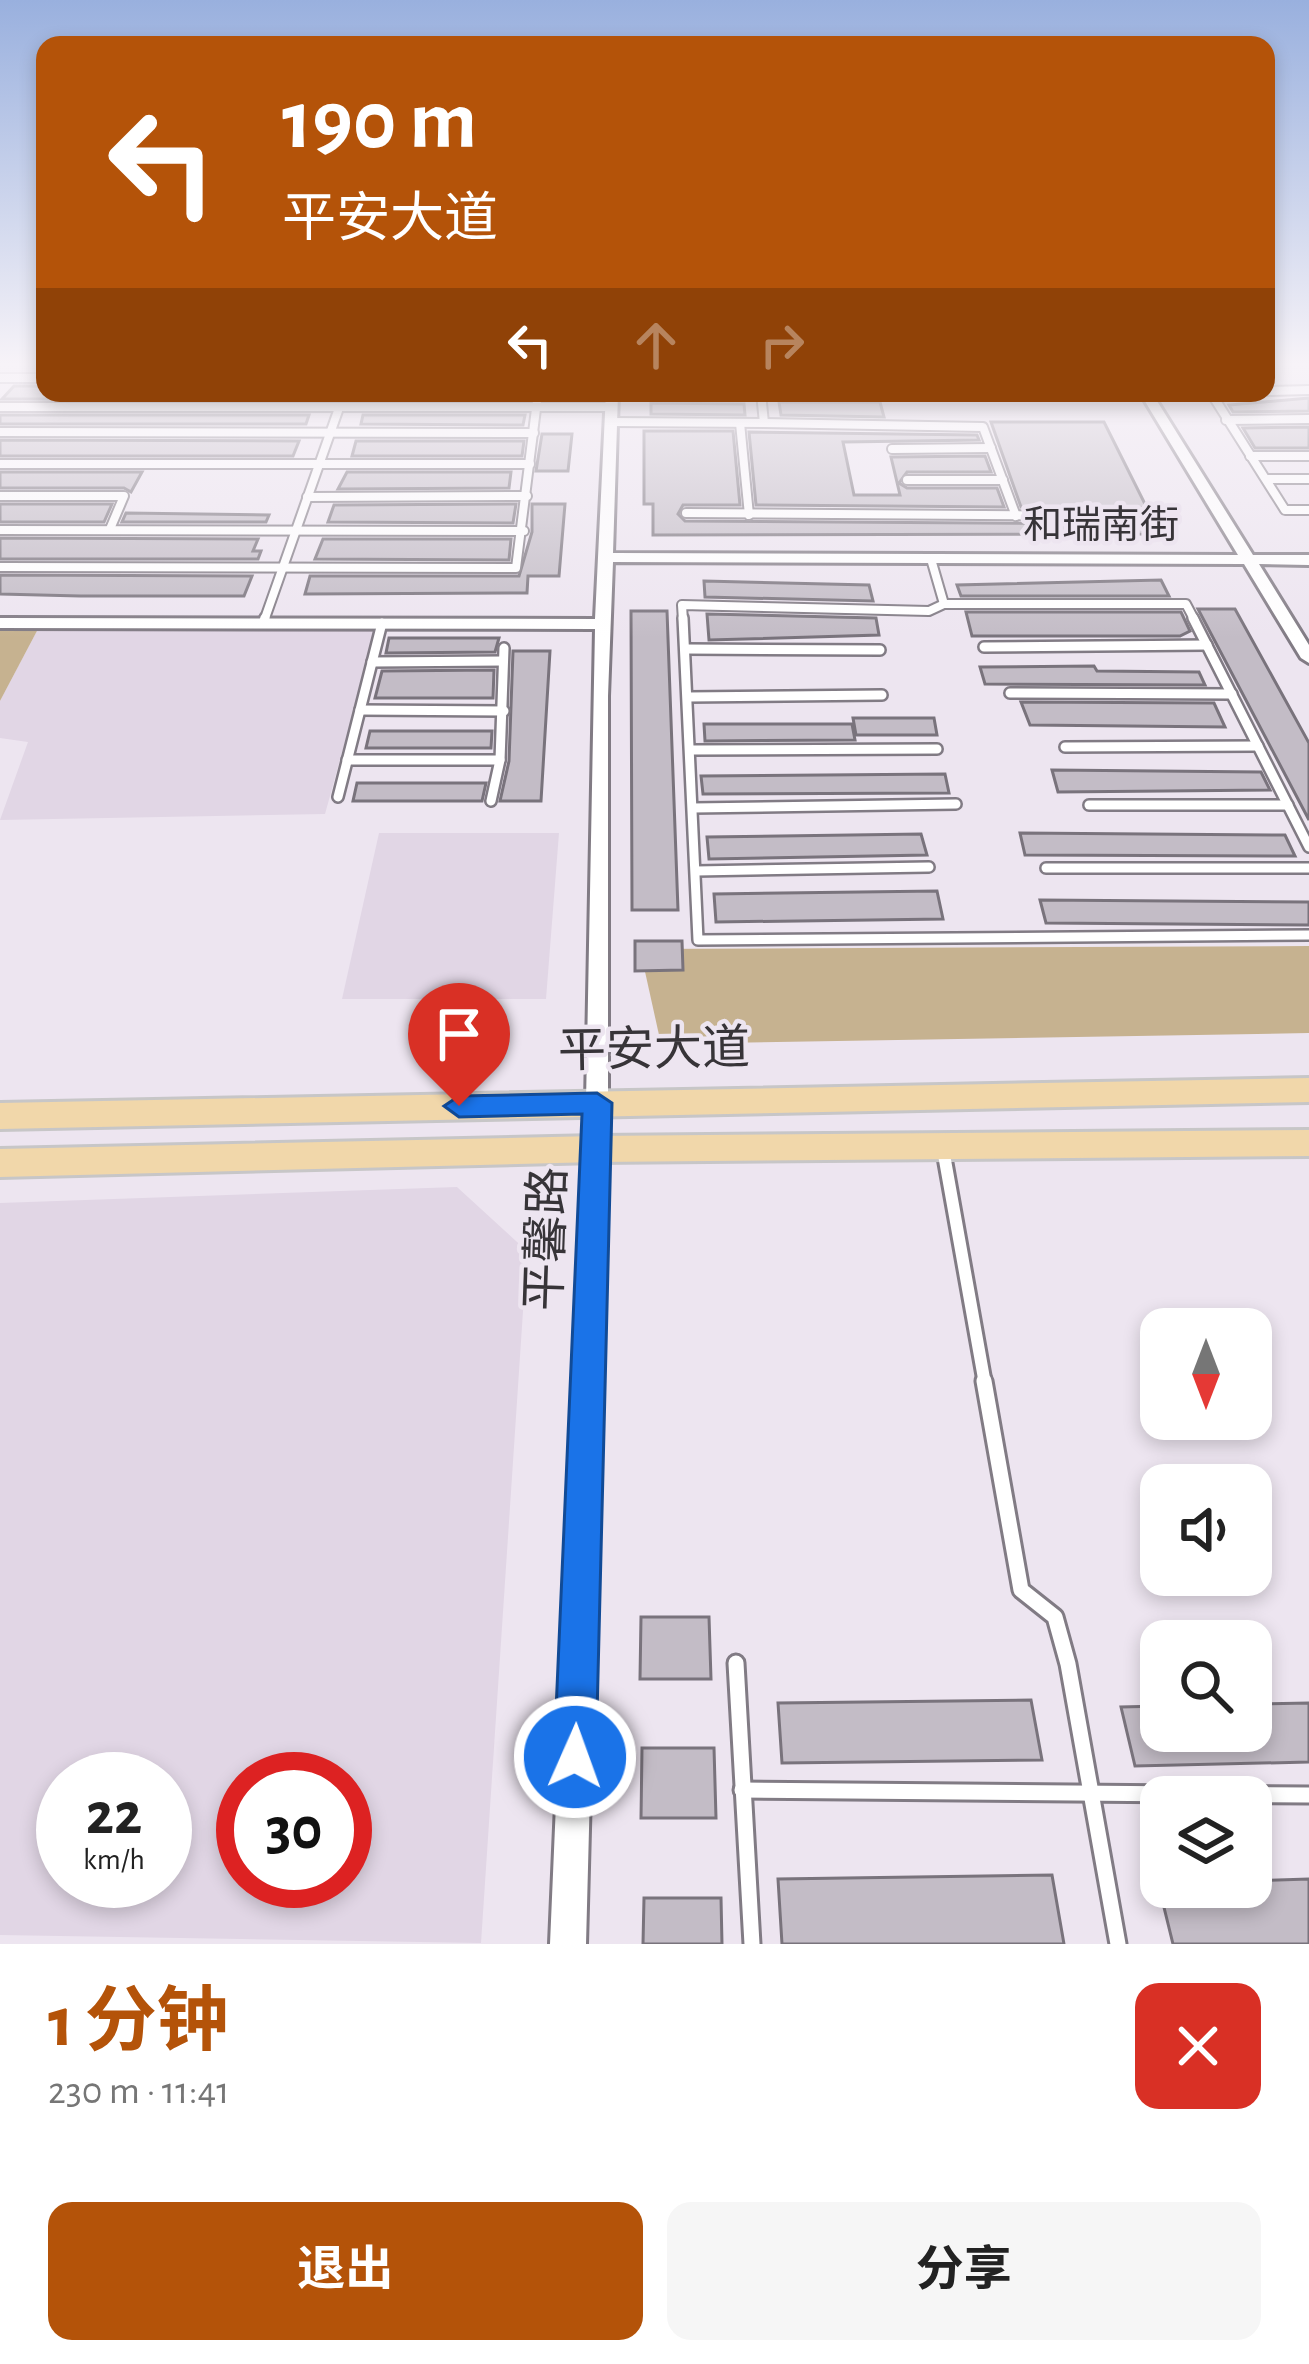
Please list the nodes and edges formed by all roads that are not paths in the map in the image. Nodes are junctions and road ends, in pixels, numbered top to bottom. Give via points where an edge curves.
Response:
1 (322, 456) edge
2 (531, 456) edge
3 (610, 456) edge
4 (743, 456) edge
5 (994, 456) edge
6 (1185, 456) edge
7 (1250, 456) joint
8 (1309, 456) edge
9 (0, 464) edge
10 (530, 464) junction
11 (318, 466) junction
12 (1268, 479) junction
13 (1309, 479) edge
14 (907, 480) dead end
15 (1003, 480) junction
16 (0, 496) edge
17 (527, 496) junction
18 (307, 497) junction
19 (1309, 510) edge
20 (686, 513) dead end
21 (748, 515) junction
22 (1016, 515) junction
23 (1146, 516) dead end
24 (0, 530) edge
25 (110, 530) junction
26 (295, 531) junction
27 (524, 531) junction
28 (605, 557) junction
29 (931, 559) junction
30 (1249, 560) junction
31 (1309, 560) edge
32 (0, 568) edge
33 (282, 568) junction
34 (944, 604) junction
35 (0, 622) edge
36 (263, 623) junction
37 (382, 623) junction
38 (603, 624) junction
39 (1207, 645) junction
40 (985, 647) dead end
41 (504, 648) dead end
42 (686, 649) junction
43 (880, 650) dead end
44 (1309, 658) edge
45 (503, 661) junction
46 (372, 662) junction
47 (1010, 693) dead end
48 (1232, 694) junction
49 (882, 695) dead end
50 (688, 697) junction
51 (360, 710) junction
52 (504, 711) junction
53 (1258, 746) junction
54 (1065, 747) dead end
55 (937, 748) dead end
56 (691, 750) junction
57 (347, 760) junction
58 (500, 760) junction
59 (338, 797) dead end
60 (490, 801) dead end
61 (956, 804) dead end
62 (1089, 805) dead end
63 (1288, 805) junction
64 (693, 808) junction
65 (1309, 847) edge
66 (929, 867) dead end
67 (1046, 868) dead end
68 (1309, 868) edge
69 (696, 871) junction
70 (1309, 935) edge
71 (1309, 1090) edge
72 (597, 1103) junction
73 (0, 1116) edge
74 (1309, 1143) edge
75 (942, 1146) junction
76 (596, 1149) junction
77 (0, 1163) edge
78 (736, 1663) dead end
79 (742, 1790) junction
80 (1088, 1792) junction
81 (1309, 1795) edge
82 (568, 1944) edge
83 (752, 1944) edge
84 (1118, 1944) edge

1 - 11 lane
2 - 10 lane
3 - 28 street, 平馨路
4 - 21 lane
5 - 15 lane
6 - 30 street
7 - 8 lane
7 - 12 lane
9 - 11 lane
10 - 11 lane
10 - 17 lane
11 - 18 lane
12 - 13 lane
12 - 19 lane via 1286,510
14 - 15 lane
15 - 22 lane
16 - 25 lane via 124,496
17 - 18 lane
17 - 27 lane
18 - 26 lane
20 - 21 lane
21 - 22 lane
22 - 23 lane
24 - 25 lane
25 - 26 lane
26 - 27 lane
26 - 33 lane
27 - 33 lane via 516,568
28 - 29 street, 和瑞南街
28 - 38 street, 平馨路
29 - 30 street, 和瑞南街
29 - 34 lane
30 - 31 street, 和瑞南街
30 - 44 street
32 - 33 lane
33 - 36 lane
34 - 39 lane via 1186,604
34 - 42 lane via 929,611 682,605
35 - 36 street
36 - 37 street
37 - 38 street
37 - 46 lane
38 - 72 street, 平馨路
39 - 40 lane
39 - 48 lane
41 - 45 lane
42 - 43 lane
42 - 50 lane
45 - 46 lane
45 - 52 lane
46 - 51 lane
47 - 48 lane
48 - 53 lane
49 - 50 lane
50 - 56 lane
51 - 52 lane
51 - 57 lane
52 - 58 lane
53 - 54 lane
53 - 63 lane
55 - 56 lane
56 - 64 lane
57 - 58 lane
57 - 59 lane
58 - 60 lane
61 - 64 lane
62 - 63 lane
63 - 65 lane
64 - 69 lane
66 - 69 lane
67 - 68 lane
69 - 70 lane via 698,940
71 - 72 main road, 平安大道
72 - 73 main road, 平安大道
72 - 76 street, 平馨路
74 - 75 main road, 平安大道
75 - 76 main road, 平安大道
75 - 80 lane via 1021,1590 1054,1616
76 - 77 main road, 平安大道
76 - 82 street, 平馨路
78 - 79 lane
79 - 80 lane
79 - 83 lane
80 - 81 lane
80 - 84 lane

